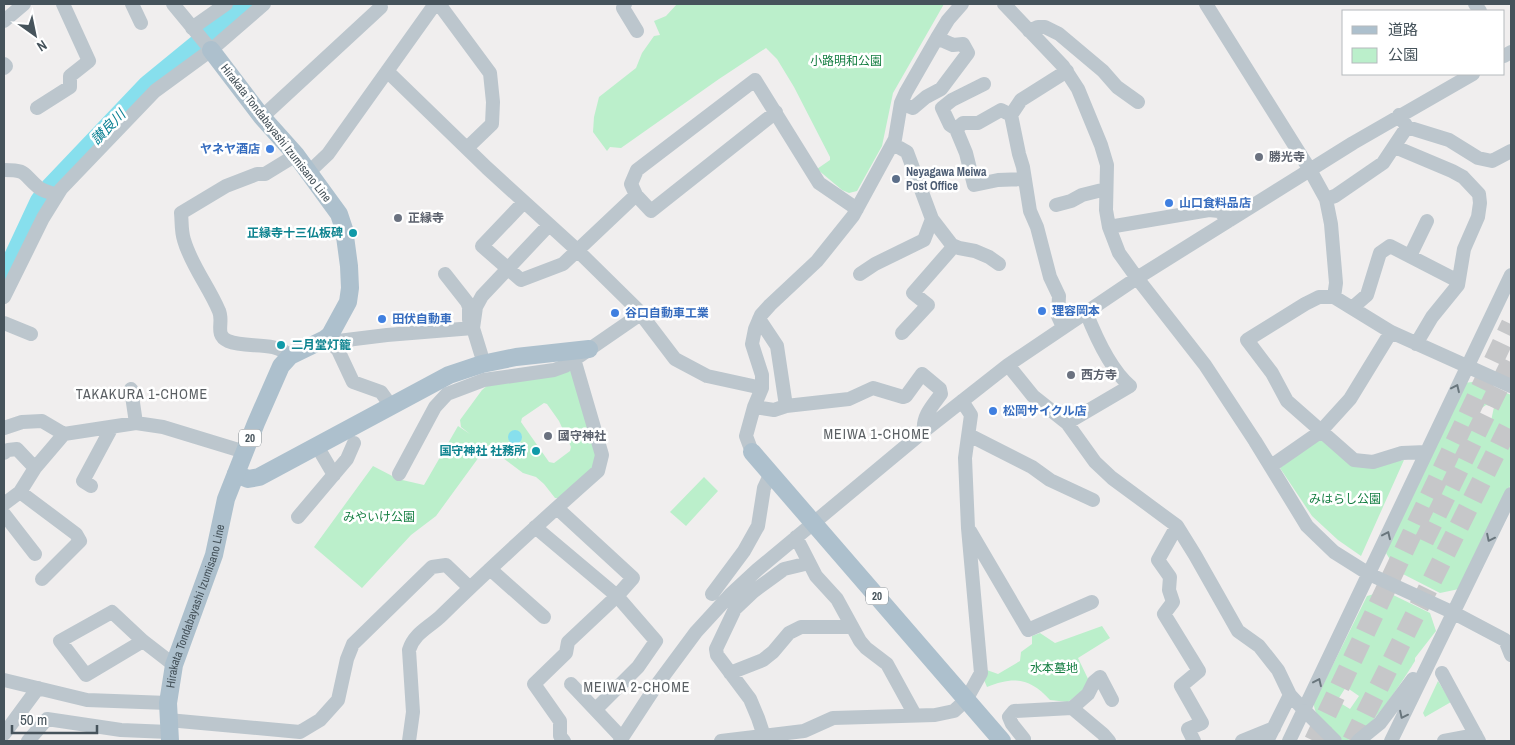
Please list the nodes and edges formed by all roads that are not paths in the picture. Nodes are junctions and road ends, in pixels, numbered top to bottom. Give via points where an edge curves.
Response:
1 (24, 4) edge
2 (63, 4) edge
3 (132, 4) edge
4 (173, 4) edge
5 (226, 4) edge
6 (264, 4) edge
7 (435, 4) edge
8 (439, 4) edge
9 (625, 4) edge
10 (962, 4) edge
11 (1004, 4) edge
12 (1206, 4) edge
13 (381, 6) dead end
14 (4, 20) edge
15 (141, 23) dead end
16 (192, 28) junction
17 (637, 30) dead end
18 (1029, 31) junction
19 (937, 38) junction
20 (211, 50) junction
21 (4, 64) edge
22 (4, 68) edge
23 (387, 71) junction
24 (1067, 71) junction
25 (1471, 75) edge
26 (984, 84) dead end
27 (943, 87) junction
28 (952, 100) junction
29 (1138, 102) dead end
30 (901, 103) junction
31 (37, 108) dead end
32 (776, 112) junction
33 (1011, 115) junction
34 (1400, 115) junction
35 (262, 117) junction
36 (1407, 128) junction
37 (956, 129) junction
38 (893, 144) junction
39 (1395, 147) junction
40 (467, 148) junction
41 (1511, 151) edge
42 (296, 155) junction
43 (1310, 170) junction
44 (4, 171) edge
45 (309, 172) junction
46 (1025, 179) junction
47 (1106, 189) junction
48 (56, 195) junction
49 (636, 195) junction
50 (1326, 199) junction
51 (524, 202) junction
52 (1056, 205) dead end
53 (857, 209) junction
54 (932, 220) junction
55 (1230, 220) junction
56 (1427, 221) dead end
57 (549, 225) junction
58 (1108, 227) junction
59 (954, 246) junction
60 (577, 250) junction
61 (1410, 256) junction
62 (999, 264) dead end
63 (507, 269) junction
64 (445, 274) dead end
65 (860, 274) dead end
66 (1511, 275) edge
67 (1137, 278) junction
68 (1458, 282) junction
69 (1334, 297) junction
70 (4, 298) edge
71 (1352, 308) junction
72 (1086, 312) junction
73 (642, 314) junction
74 (759, 319) junction
75 (4, 323) edge
76 (471, 328) junction
77 (1062, 328) junction
78 (1391, 332) junction
79 (902, 333) dead end
80 (31, 334) dead end
81 (328, 341) junction
82 (1416, 344) junction
83 (589, 349) junction
84 (481, 354) dead end
85 (290, 356) junction
86 (574, 360) junction
87 (1008, 365) junction
88 (1466, 367) junction
89 (1511, 386) edge
90 (762, 388) junction
91 (131, 389) dead end
92 (962, 401) junction
93 (391, 406) junction
94 (786, 406) junction
95 (754, 407) junction
96 (136, 423) junction
97 (1067, 423) junction
98 (112, 427) junction
99 (4, 428) edge
100 (924, 431) junction
101 (1320, 432) junction
102 (64, 434) junction
103 (969, 435) junction
104 (354, 442) dead end
105 (317, 446) junction
106 (245, 452) junction
107 (752, 452) joint
108 (1426, 452) junction
109 (4, 453) edge
110 (1271, 466) junction
111 (35, 468) junction
112 (771, 473) junction
113 (236, 474) junction
114 (400, 474) dead end
115 (334, 475) junction
116 (91, 486) dead end
117 (20, 492) junction
118 (1511, 494) edge
119 (1093, 500) dead end
120 (4, 504) edge
121 (556, 508) junction
122 (4, 514) edge
123 (298, 517) dead end
124 (814, 522) junction
125 (1177, 526) junction
126 (536, 527) junction
127 (968, 528) junction
128 (796, 537) junction
129 (35, 554) dead end
130 (809, 563) junction
131 (490, 569) junction
132 (1369, 574) junction
133 (42, 579) dead end
134 (470, 588) junction
135 (712, 594) dead end
136 (617, 596) junction
137 (1092, 602) dead end
138 (1454, 613) junction
139 (544, 617) dead end
140 (852, 626) junction
141 (1508, 638) edge
142 (142, 641) junction
143 (1511, 655) edge
144 (1430, 659) junction
145 (174, 665) junction
146 (730, 673) junction
147 (1442, 673) dead end
148 (4, 680) edge
149 (571, 684) dead end
150 (38, 688) junction
151 (1290, 695) junction
152 (966, 700) junction
153 (1112, 700) dead end
154 (1072, 708) junction
155 (596, 710) junction
156 (1305, 711) junction
157 (914, 715) junction
158 (169, 724) edge
159 (1274, 728) junction
160 (4, 734) edge
161 (758, 738) edge
162 (785, 738) edge
163 (1477, 738) edge
164 (621, 740) edge
165 (28, 741) edge
166 (409, 741) edge
167 (564, 741) edge
168 (721, 741) edge
169 (1002, 741) edge
170 (1023, 741) edge
171 (1109, 741) edge
172 (1194, 741) edge
173 (1242, 741) edge
174 (1267, 741) edge
175 (1289, 741) edge
176 (1335, 741) edge
177 (1358, 741) edge
178 (1391, 741) edge
179 (1444, 741) edge

1 - 14 street
2 - 31 street via 89,61 70,76 70,87
3 - 15 street
4 - 16 street
5 - 16 street
6 - 20 street
7 - 23 street
8 - 40 street via 490,73 492,124
9 - 17 street via 623,8
10 - 19 street
11 - 18 street
12 - 43 street
13 - 35 street
16 - 20 street
18 - 24 street
18 - 29 street via 1045,27 1058,34
19 - 27 street via 953,45 964,44 968,53
19 - 30 street
20 - 35 main road, Hirakata Tondabayashi Izumisano Line
20 - 48 street via 155,91
21 - 22 street
23 - 40 street
23 - 45 street via 328,154
24 - 33 street via 1021,100
24 - 47 street via 1078,89 1101,146 1107,166
25 - 34 street
26 - 28 street
27 - 28 street
27 - 30 street via 913,108
28 - 37 street via 942,108 950,125
30 - 38 street
32 - 49 street via 651,211
32 - 49 street via 755,80 637,170 631,184
32 - 53 street via 819,183
33 - 37 street via 1001,110 978,123 963,123
33 - 46 street
34 - 36 street
34 - 43 street
35 - 42 main road, Hirakata Tondabayashi Izumisano Line
36 - 39 street
36 - 41 street via 1449,140 1485,160 1492,161
37 - 46 street via 974,185
38 - 53 street
38 - 54 street via 907,152
39 - 50 street via 1378,168
39 - 68 street via 1452,170 1478,194 1478,217 1464,249
40 - 51 street
42 - 45 main road, Hirakata Tondabayashi Izumisano Line
42 - 85 street via 264,174 226,186 180,213 184,239 197,271 222,316 221,336 226,341 284,350
43 - 50 street
43 - 55 street
44 - 48 street via 18,170 28,175 39,188
45 - 81 main road, Hirakata Tondabayashi Izumisano Line via 339,214 349,266 348,302
46 - 77 street via 1030,211 1058,296
47 - 52 street
47 - 58 street
48 - 70 street
49 - 60 street
50 - 69 street via 1336,283
51 - 57 street
51 - 63 street via 482,246
53 - 74 street via 817,261 770,304
54 - 59 street
54 - 65 street via 924,240
55 - 58 street via 1210,210
55 - 67 street
56 - 61 street
57 - 60 street
57 - 63 street
58 - 67 street
59 - 62 street via 975,251
59 - 79 street via 913,293 928,305
60 - 63 street via 563,264 521,280
60 - 73 street
61 - 68 street
61 - 71 street via 1390,246 1380,253 1367,295
63 - 76 street via 482,296
64 - 76 street via 467,302
66 - 88 street
67 - 72 street
67 - 110 street via 1205,365
68 - 82 street
69 - 71 street
69 - 101 street via 1312,300 1247,340 1272,372 1287,401
71 - 78 street
72 - 77 street
72 - 97 street via 1096,336 1130,386
73 - 83 street
73 - 90 street via 675,359 706,376
74 - 90 street via 752,344 762,375
74 - 94 street via 777,346
75 - 80 street
76 - 81 street
76 - 84 street
77 - 87 street
78 - 82 street
78 - 101 street via 1350,399
81 - 85 main road, Hirakata Tondabayashi Izumisano Line
81 - 93 street via 338,350 353,382 381,392
82 - 88 street
83 - 86 street
83 - 93 main road via 482,364 449,375
85 - 106 main road, Hirakata Tondabayashi Izumisano Line / 20 via 282,366
86 - 114 street via 554,370 483,376 447,394 435,407
86 - 121 street via 602,454 601,464 598,471
87 - 92 street
87 - 97 street via 1033,396
88 - 89 street
108 -> 88 street
90 - 95 street
91 - 96 street
92 - 100 street
92 - 103 street via 972,415
93 - 105 main road
94 - 95 street via 774,410
94 - 100 street via 848,399 873,388 903,397 922,374 940,389 941,394 927,413
95 - 107 street via 746,436
96 - 98 street
96 - 106 street via 163,427
97 - 125 street via 1112,478
98 - 102 street
98 - 116 street via 83,480
99 - 102 street via 22,422 42,421
100 - 124 street
101 - 108 street via 1354,460 1373,462 1402,453
101 - 110 street
102 - 111 street
103 - 119 street
103 - 127 street via 964,458
104 - 115 street via 347,460
105 - 113 main road via 259,477 248,479
105 - 115 street
106 - 113 main road, Hirakata Tondabayashi Izumisano Line / 20
107 - 112 main road, 20
132 -> 108 street
109 - 111 street via 17,449
110 - 132 street via 1307,526 1334,552
111 - 117 street
112 - 124 main road, 20
112 - 135 street via 764,488 758,526
113 - 145 main road, Hirakata Tondabayashi Izumisano Line / 20 via 226,499 214,555
115 - 123 street
117 - 120 street
117 - 133 street via 76,534 80,541
118 -> 138 street
121 - 126 street
121 - 136 street via 633,578
122 - 129 street
124 - 128 street
124 - 152 main road, 20
125 - 151 street via 1238,631 1260,646 1278,670
125 - 172 street via 1158,560 1170,577 1172,602 1164,614 1200,671 1181,686 1202,723 1188,730
126 - 131 street
126 - 136 street
127 - 137 street via 1028,630
127 - 152 street via 981,673
128 - 130 street
128 - 164 street via 730,595 696,632
130 - 140 street
130 - 146 street via 784,569 735,609 716,649
131 - 134 street
131 - 139 street
132 - 138 street
156 -> 132 street
134 - 158 street via 446,566 432,567 353,644 338,700 320,720 300,732
134 - 166 street via 411,642 408,650 413,712
136 - 155 street via 656,641 638,667
136 - 167 street via 568,642 566,653 534,684 560,721 560,736
138 - 141 street
138 - 144 street
140 - 146 street via 801,627 789,633 763,660
140 - 157 street via 866,648 887,664
141 - 143 street
142 - 142 street via 112,612 60,641 86,676
142 - 145 street
144 - 177 street via 1380,723
144 -> 178 street
145 - 158 main road, Hirakata Tondabayashi Izumisano Line / 20
146 - 161 street via 750,699 758,718
147 - 163 street
148 - 150 street
149 - 155 street
150 - 158 street
150 - 160 street
151 - 156 street
151 - 159 street
152 - 157 street via 954,711
152 - 169 main road, 20
153 - 154 street via 1100,677
154 - 170 street via 1014,711 1009,717
154 - 171 street
155 - 164 street
156 - 175 street
156 - 176 street, bridge
157 - 162 street via 833,718
158 - 165 street via 121,730 47,719
159 - 173 street
159 - 174 street
161 - 162 street
161 - 168 street
163 - 179 street

